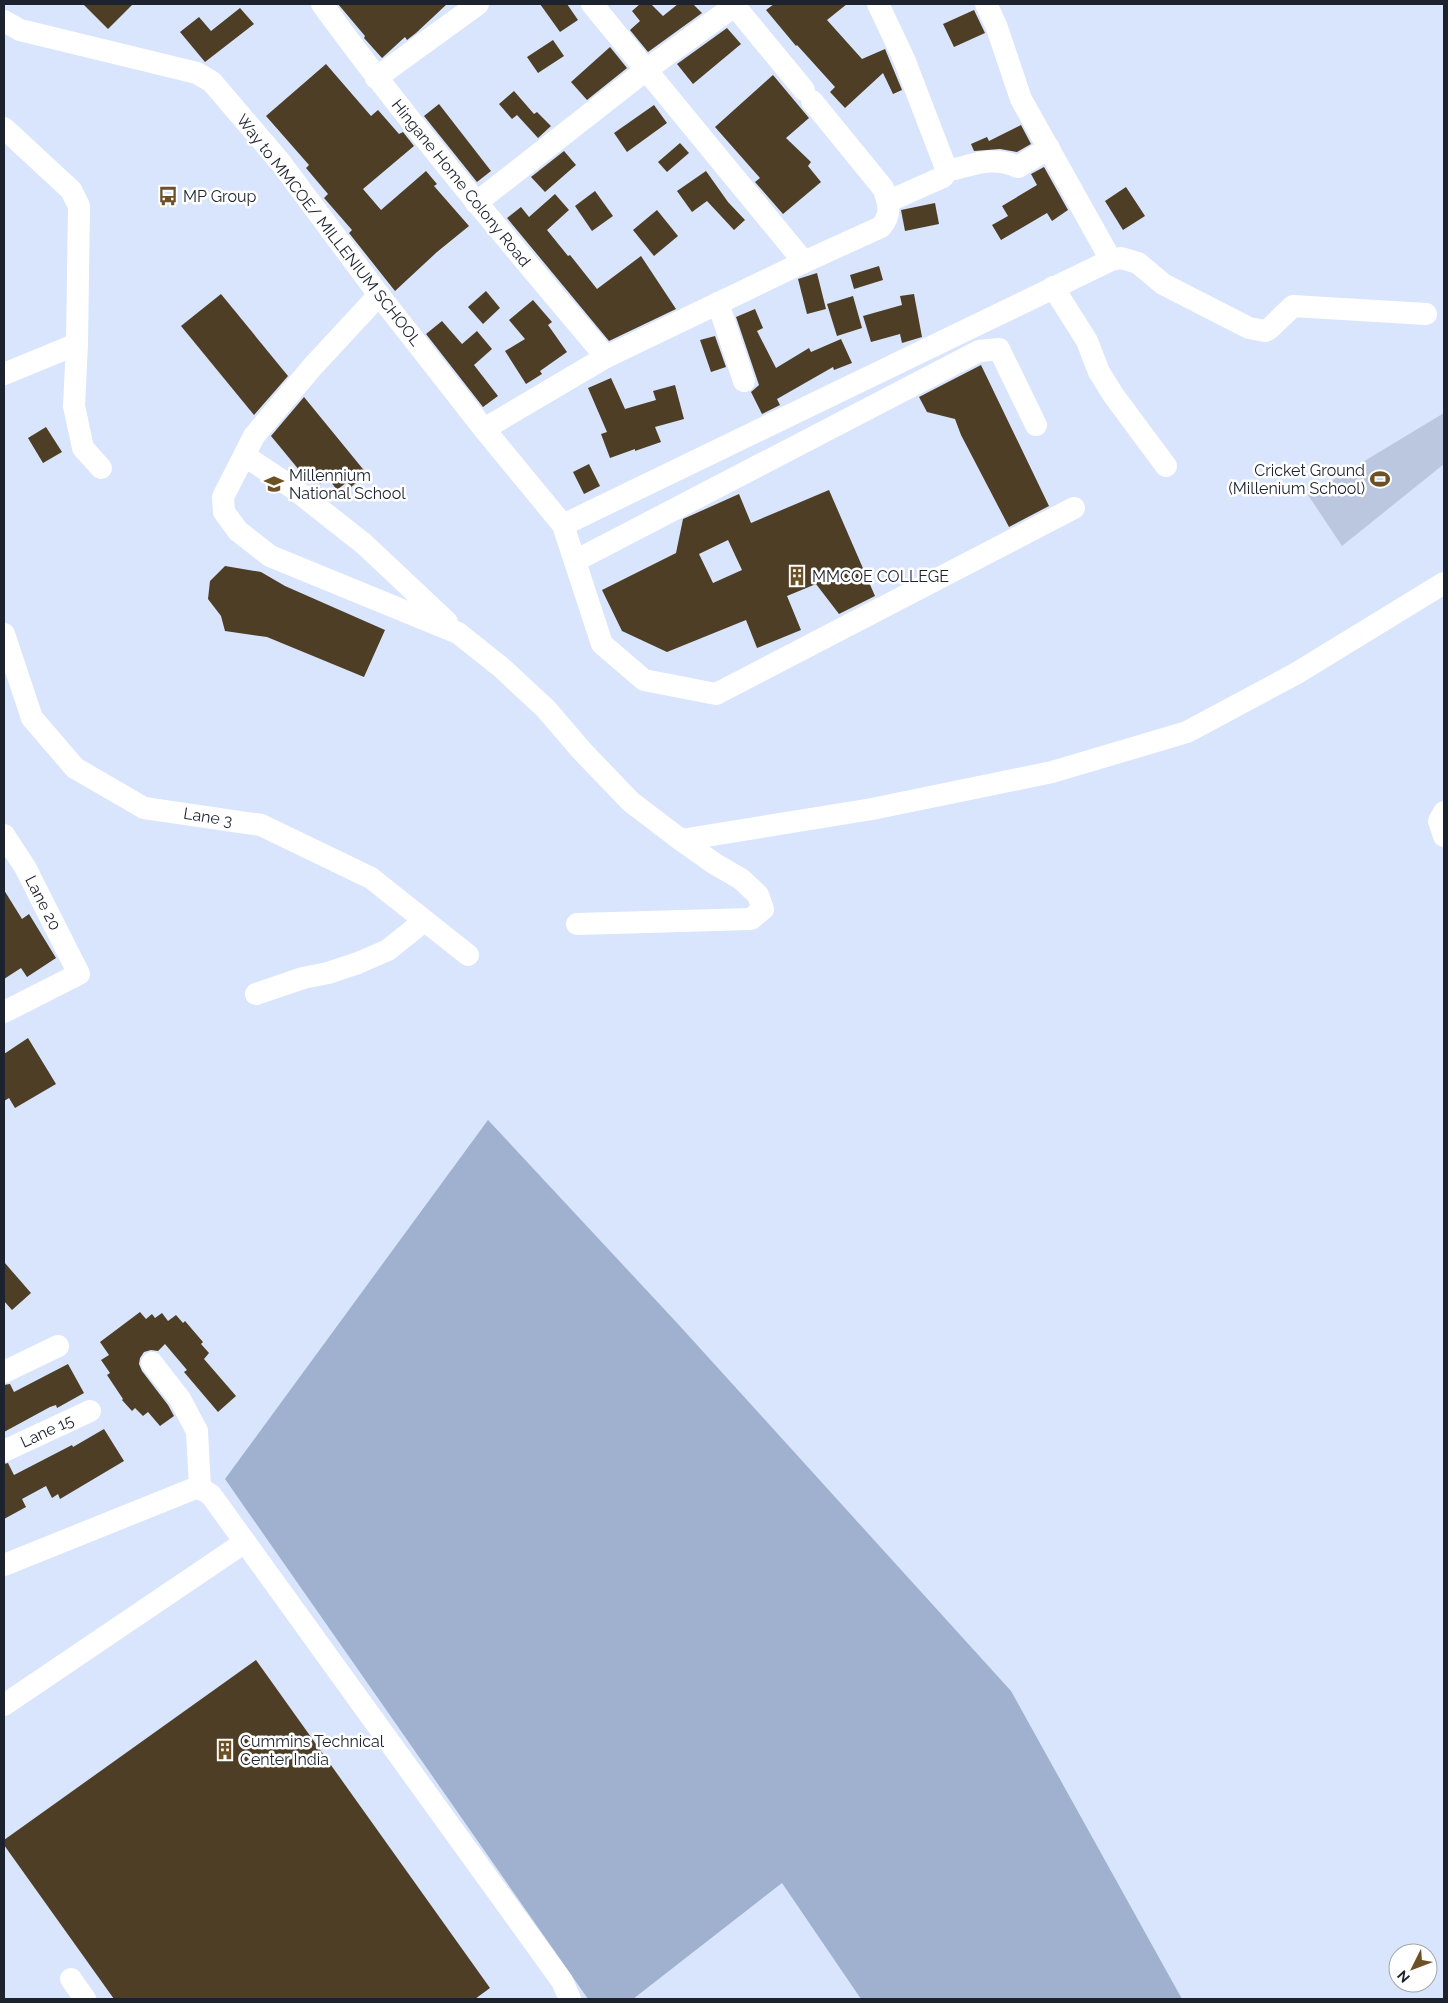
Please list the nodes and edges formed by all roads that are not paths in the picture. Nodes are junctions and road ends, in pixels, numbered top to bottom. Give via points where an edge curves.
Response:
1 (322, 4) edge
2 (478, 4) edge
3 (592, 4) edge
4 (878, 4) edge
5 (986, 4) edge
6 (736, 5) edge
7 (4, 22) edge
8 (646, 70) junction
9 (376, 78) junction
10 (4, 128) edge
11 (1049, 148) junction
12 (947, 171) junction
13 (889, 201) junction
14 (476, 204) junction
15 (1110, 260) junction
16 (804, 262) junction
17 (1053, 288) junction
18 (380, 295) junction
19 (718, 304) junction
20 (1426, 314) dead end
21 (77, 344) junction
22 (606, 357) junction
23 (4, 374) edge
24 (744, 381) dead end
25 (1036, 426) dead end
26 (484, 429) junction
27 (245, 456) junction
28 (1166, 466) dead end
29 (101, 468) dead end
30 (1074, 508) dead end
31 (563, 525) junction
32 (575, 561) junction
33 (1444, 583) edge
34 (458, 633) junction
35 (4, 634) edge
36 (1444, 812) edge
37 (4, 835) edge
38 (1444, 836) edge
39 (681, 840) junction
40 (424, 921) junction
41 (577, 924) dead end
42 (468, 955) dead end
43 (256, 994) dead end
44 (4, 1012) edge
45 (58, 1346) dead end
46 (152, 1363) dead end
47 (4, 1372) edge
48 (90, 1411) dead end
49 (4, 1451) edge
50 (200, 1488) junction
51 (245, 1542) junction
52 (4, 1565) edge
53 (4, 1704) edge
54 (71, 1980) dead end
55 (85, 1999) edge
56 (570, 1999) edge

1 - 9 street, Hingane Home Colony Road
2 - 9 street
3 - 8 street
4 - 12 street via 904,59
5 - 11 street via 1021,98
6 - 8 street
6 - 13 street via 883,188
7 - 18 street, Way to MMCOE/ MILLENIUM SCHOOL via 20,30 197,73 212,82 281,163
8 - 14 street
8 - 16 street
9 - 14 street, Hingane Home Colony Road
10 - 21 street via 71,190 79,206
11 - 12 street via 1018,167 992,160
11 - 15 street
12 - 13 street via 943,177
13 - 16 street via 889,211 881,227
14 - 22 street, Hingane Home Colony Road
15 - 17 street
15 - 20 street via 1121,258 1138,263 1169,287 1250,328 1265,331 1293,306
16 - 19 street
17 - 28 street via 1087,341 1099,372 1114,396
17 - 31 street
18 - 26 street, Way to MMCOE/ MILLENIUM SCHOOL
18 - 27 street via 314,365 254,436
19 - 22 street
19 - 24 street
21 - 23 street
21 - 29 street via 74,406 83,448
22 - 26 street
25 - 32 street via 999,349 979,351
26 - 31 street, Way to MMCOE/ MILLENIUM SCHOOL
27 - 34 street via 364,544
27 - 34 street via 223,497 224,512 238,531 270,556
30 - 32 street via 716,694 644,680 602,644
31 - 32 street
33 - 39 street via 1297,673 1188,732 1042,774 872,809
34 - 39 street via 546,709 631,802
35 - 40 street, Lane 3 via 32,718 75,768 144,808 261,825 371,878
36 - 38 street via 1439,821
37 - 44 street, Lane 20 via 25,867 79,974
39 - 41 street via 742,879 758,895 763,909 752,919
40 - 42 street, Lane 3
40 - 43 street via 388,950 358,963
45 - 47 street
46 - 50 street via 180,1400 197,1431
48 - 49 street, Lane 15
50 - 51 street via 211,1495
50 - 52 street
51 - 53 street
51 - 56 street via 562,1981
54 - 55 street

